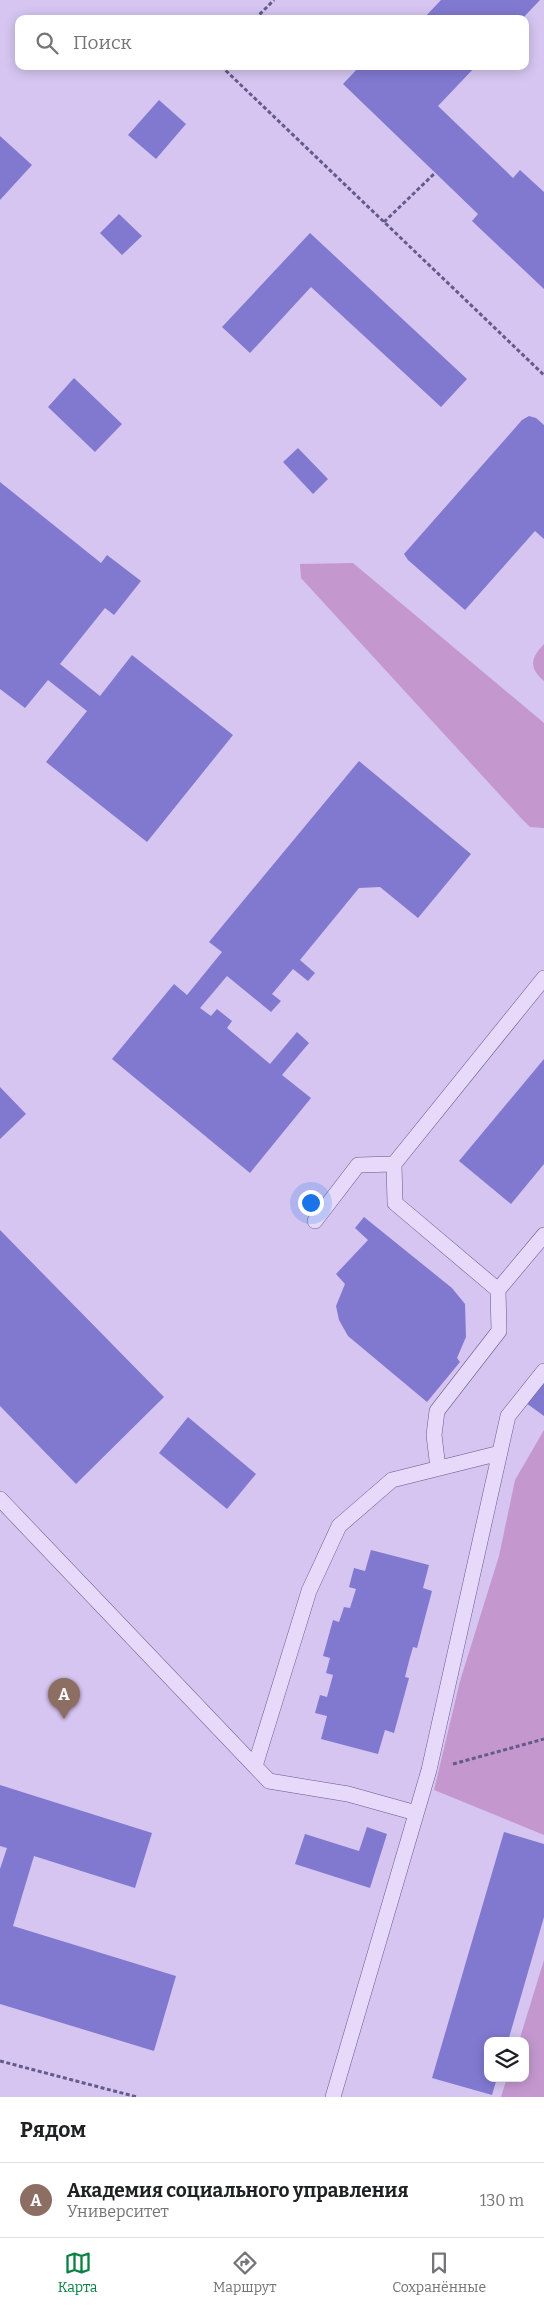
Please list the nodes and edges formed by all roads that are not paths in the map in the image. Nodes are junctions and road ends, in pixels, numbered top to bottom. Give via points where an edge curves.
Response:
1 (544, 978) edge
2 (394, 1164) junction
3 (314, 1221) dead end
4 (544, 1235) edge
5 (498, 1290) junction
6 (544, 1371) edge
7 (500, 1453) junction
8 (438, 1468) junction
9 (0, 1499) edge
10 (255, 1766) junction
11 (416, 1813) junction
12 (333, 2097) edge

1 - 2 lane
2 - 3 lane via 358,1165
2 - 5 lane via 395,1204
4 - 5 lane
5 - 8 lane via 499,1332 437,1411 434,1435
6 - 7 lane via 508,1416
7 - 8 lane
7 - 11 lane via 429,1770
8 - 10 lane via 392,1480 339,1526 309,1591
9 - 10 lane
10 - 11 lane via 269,1781 348,1794
11 - 12 lane

